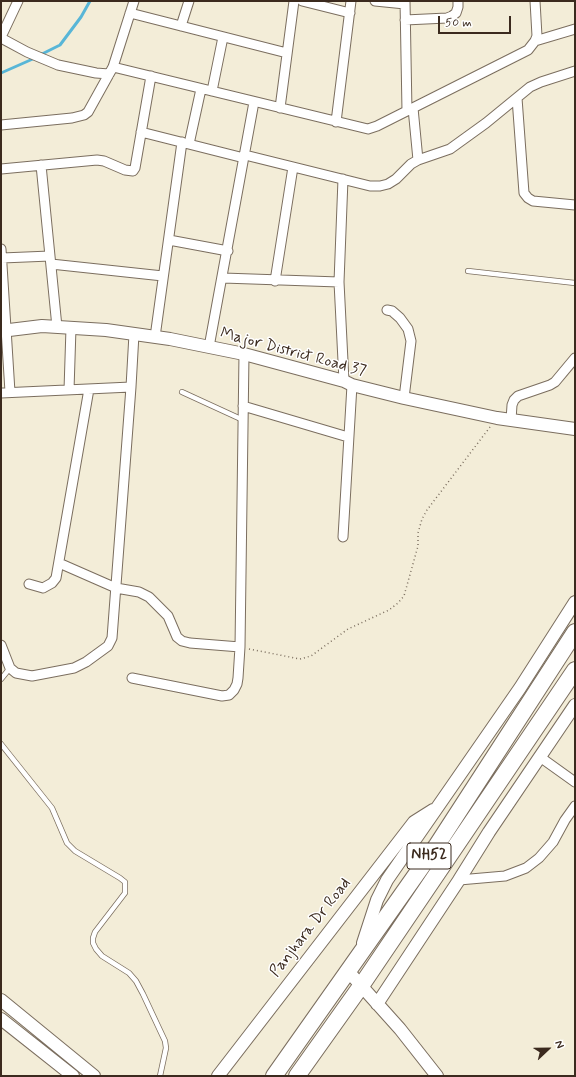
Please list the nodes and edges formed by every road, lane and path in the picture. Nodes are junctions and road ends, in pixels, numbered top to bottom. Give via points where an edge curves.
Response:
1 (18, 1) edge
2 (134, 1) edge
3 (189, 1) edge
4 (294, 1) edge
5 (302, 1) edge
6 (351, 1) edge
7 (375, 1) edge
8 (458, 1) edge
9 (535, 1) edge
10 (405, 3) edge
11 (130, 13) junction
12 (350, 13) junction
13 (405, 20) junction
14 (181, 26) junction
15 (575, 29) edge
16 (223, 37) junction
17 (1, 38) edge
18 (535, 41) junction
19 (287, 53) junction
20 (111, 71) junction
21 (575, 71) edge
22 (151, 76) junction
23 (201, 89) junction
24 (212, 92) junction
25 (517, 98) junction
26 (254, 102) junction
27 (280, 108) junction
28 (410, 109) junction
29 (336, 122) junction
30 (1, 125) edge
31 (142, 132) junction
32 (185, 143) junction
33 (244, 157) junction
34 (418, 160) junction
35 (41, 165) junction
36 (293, 167) junction
37 (1, 169) edge
38 (343, 179) junction
39 (575, 205) edge
40 (168, 240) junction
41 (1, 249) edge
42 (228, 250) junction
43 (2, 258) edge
44 (51, 260) junction
45 (468, 271) dead end
46 (163, 276) junction
47 (222, 278) junction
48 (275, 281) junction
49 (339, 282) junction
50 (575, 284) edge
51 (387, 310) dead end
52 (58, 327) junction
53 (72, 328) junction
54 (3, 331) edge
55 (134, 334) junction
56 (155, 337) junction
57 (209, 347) junction
58 (244, 354) junction
59 (575, 358) edge
60 (348, 383) junction
61 (131, 387) junction
62 (89, 389) junction
63 (69, 390) junction
64 (182, 392) dead end
65 (5, 393) edge
66 (404, 398) junction
67 (243, 406) junction
68 (497, 418) junction
69 (243, 420) junction
70 (510, 420) junction
71 (575, 429) edge
72 (348, 437) junction
73 (343, 537) dead end
74 (59, 563) junction
75 (29, 584) dead end
76 (116, 588) junction
77 (575, 602) edge
78 (575, 632) edge
79 (1, 645) edge
80 (240, 647) junction
81 (10, 668) junction
82 (575, 670) edge
83 (132, 678) dead end
84 (1, 679) edge
85 (575, 705) edge
86 (1, 744) edge
87 (540, 757) junction
88 (575, 782) edge
89 (575, 806) edge
90 (437, 808) junction
91 (459, 880) junction
92 (360, 952) junction
93 (348, 971) junction
94 (361, 986) junction
95 (1, 1000) edge
96 (377, 1004) junction
97 (1, 1019) edge
98 (73, 1076) edge
99 (94, 1076) edge
100 (160, 1076) edge
101 (218, 1076) edge
102 (274, 1076) edge
103 (297, 1076) edge
104 (437, 1076) edge

1 - 17 street
2 - 11 street
3 - 14 street
4 - 19 street
5 - 12 street
6 - 12 street
7 - 10 street
8 - 13 street via 456,13 447,18
9 - 18 street
10 - 13 street
11 - 14 street
11 - 20 street
12 - 29 street
13 - 28 street
14 - 16 street
15 - 18 street
16 - 19 street
16 - 24 street
17 - 20 street via 58,65 96,73
18 - 28 street via 528,50
19 - 27 street
20 - 22 street
20 - 30 street via 91,109 84,115
21 - 25 street via 540,82
22 - 23 street
22 - 31 street
23 - 24 street
23 - 32 street
24 - 26 street
25 - 34 street via 450,149
25 - 39 street via 524,193 533,201
26 - 27 street
26 - 33 street
27 - 29 street
28 - 29 street via 368,129
28 - 34 street
31 - 32 street
31 - 35 street via 133,171 100,160
32 - 33 street
32 - 40 street
33 - 36 street
33 - 42 street
34 - 38 street via 388,184 370,186
35 - 37 street
35 - 44 street
36 - 38 street
36 - 48 street
38 - 49 street
40 - 42 street
40 - 46 street
41 - 43 street
42 - 47 street
43 - 44 street
43 - 54 street
44 - 46 street
44 - 52 street
45 - 50 lane
46 - 56 street
47 - 48 street
47 - 57 street
48 - 49 street
49 - 60 street
51 - 66 street via 400,318 408,329 411,341
52 - 53 street, Major District Road 37
52 - 54 street, Major District Road 37 via 42,326
53 - 55 street, Major District Road 37
53 - 63 street
54 - 65 street
55 - 56 street, Major District Road 37
55 - 61 street
56 - 57 street, Major District Road 37
57 - 58 street, Major District Road 37
58 - 60 street, Major District Road 37
58 - 67 street
59 - 70 street via 555,382 518,396 512,405
60 - 66 street, Major District Road 37
60 - 72 street
61 - 62 street
61 - 76 street
62 - 63 street
62 - 74 street
63 - 65 street
64 - 69 lane
66 - 68 street, Major District Road 37
67 - 69 street
67 - 72 street
68 - 70 street, Major District Road 37
68 - 80 path via 422,519 418,546 404,596 398,604 348,629 312,656 300,659
69 - 80 street
70 - 71 street, Major District Road 37
72 - 73 street
74 - 75 street via 56,578 52,583 43,588
74 - 76 street
76 - 80 street via 139,592 149,597 168,616 177,637 182,641
76 - 81 street via 112,638 108,646 86,662 61,671 32,676 16,673
77 - 90 street via 520,688
78 - 92 highway, NH52 via 437,844
79 - 81 street
80 - 83 street via 238,678 234,690 229,695 222,696
81 - 84 lane
82 - 94 highway, NH52
85 - 87 street
86 - 100 lane via 52,808 67,843 75,851 125,882 125,893 95,932 93,943 102,956 129,973 143,994 165,1041
87 - 88 street
87 - 91 street
89 - 91 street via 553,842 526,868 505,876
90 - 92 street via 387,880 377,900
90 - 101 street, Panjhara Dr Road via 414,822
91 - 96 street
92 - 93 highway, NH52
93 - 94 street
93 - 102 highway, NH52
94 - 96 street
94 - 103 highway, NH52
95 - 99 street
96 - 104 street
97 - 98 street

